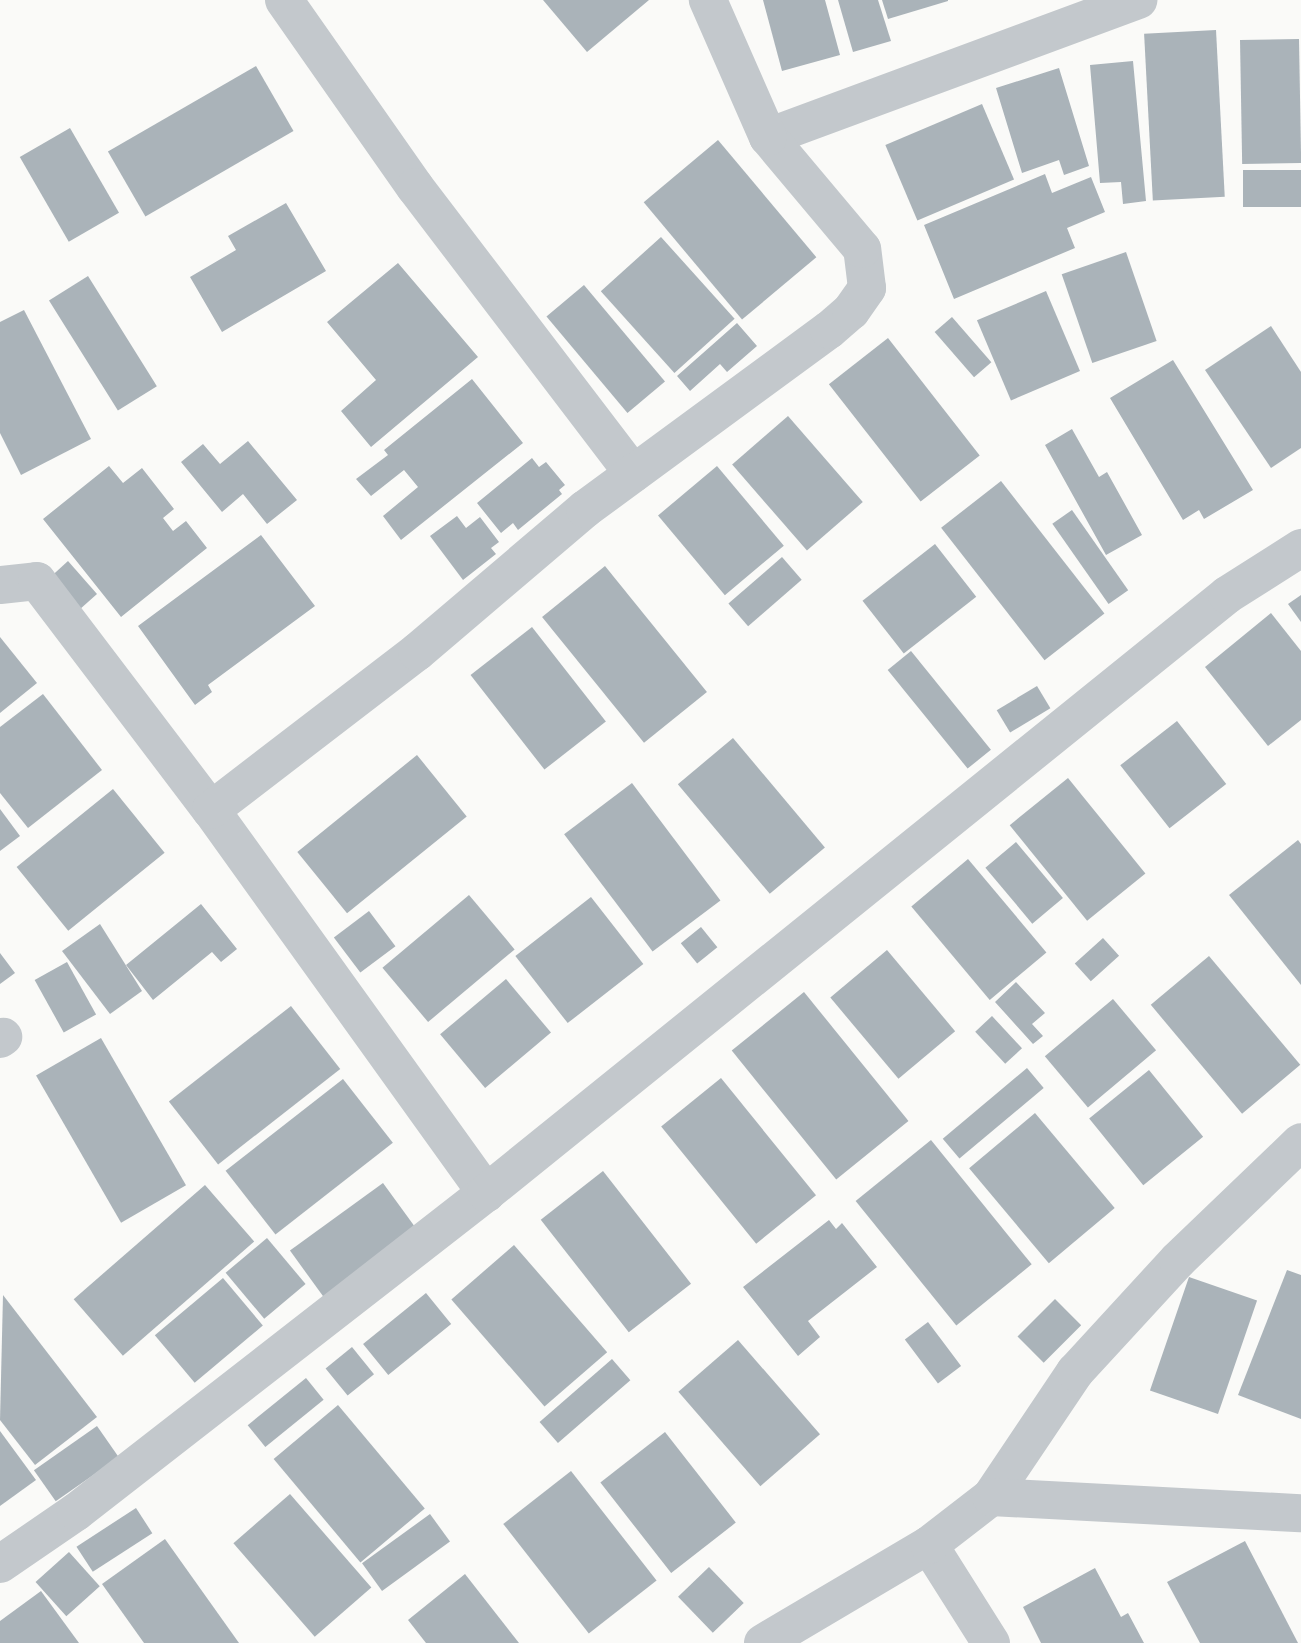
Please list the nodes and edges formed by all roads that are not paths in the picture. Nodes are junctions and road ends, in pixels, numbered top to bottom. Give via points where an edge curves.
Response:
1 (284, 0) edge
2 (708, 0) edge
3 (1138, 0) edge
4 (768, 137) junction
5 (633, 474) junction
6 (1301, 548) edge
7 (0, 585) edge
8 (211, 810) junction
9 (1301, 1142) edge
10 (486, 1194) junction
11 (992, 1497) junction
12 (1301, 1513) edge
13 (929, 1545) junction
14 (0, 1564) edge
15 (763, 1643) edge
16 (991, 1643) edge

1 - 5 street via 415,187
2 - 4 street
3 - 4 street
4 - 5 street via 862,249 867,288 851,311 829,330
5 - 8 street via 585,509 417,652
6 - 10 street via 1227,595 1020,758
7 - 8 street via 37,581
8 - 10 street
9 - 11 street via 1178,1260 1075,1372
10 - 14 street via 76,1512
11 - 12 street
11 - 13 street
13 - 15 street
13 - 16 street

